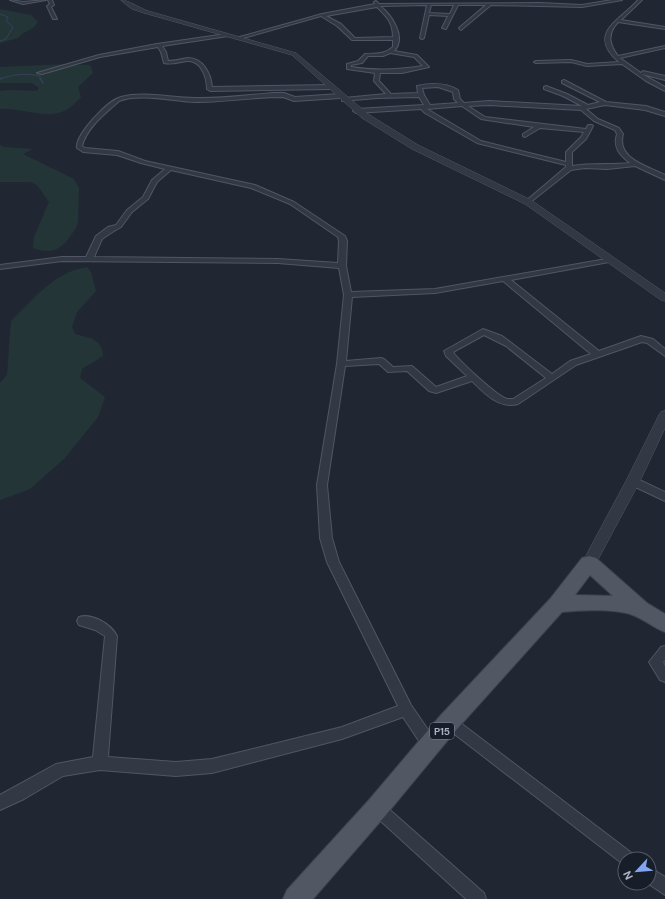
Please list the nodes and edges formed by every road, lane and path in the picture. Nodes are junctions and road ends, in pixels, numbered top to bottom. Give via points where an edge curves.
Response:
1 (12, 0) edge
2 (44, 0) edge
3 (50, 0) edge
4 (124, 0) edge
5 (375, 0) edge
6 (620, 0) edge
7 (640, 0) edge
8 (477, 2) edge
9 (457, 4) junction
10 (377, 5) junction
11 (489, 5) junction
12 (430, 6) junction
13 (428, 14) junction
14 (322, 15) junction
15 (451, 15) junction
16 (55, 18) dead end
17 (618, 21) junction
18 (444, 28) dead end
19 (665, 28) edge
20 (461, 29) dead end
21 (226, 35) junction
22 (396, 37) junction
23 (238, 38) junction
24 (422, 38) dead end
25 (156, 45) junction
26 (665, 47) edge
27 (391, 51) junction
28 (618, 57) junction
29 (536, 62) dead end
30 (622, 63) junction
31 (658, 71) dead end
32 (378, 72) junction
33 (635, 72) junction
34 (40, 73) dead end
35 (665, 78) edge
36 (564, 82) dead end
37 (330, 87) junction
38 (546, 88) dead end
39 (210, 89) junction
40 (665, 89) edge
41 (421, 95) junction
42 (390, 96) junction
43 (342, 98) junction
44 (211, 99) junction
45 (606, 103) junction
46 (462, 104) junction
47 (427, 105) junction
48 (588, 107) junction
49 (582, 108) junction
50 (356, 111) junction
51 (665, 114) edge
52 (596, 120) junction
53 (539, 126) junction
54 (587, 131) junction
55 (525, 135) dead end
56 (635, 164) junction
57 (568, 166) junction
58 (170, 168) junction
59 (665, 178) edge
60 (528, 202) junction
61 (89, 259) junction
62 (609, 260) junction
63 (342, 266) junction
64 (0, 267) edge
65 (504, 278) junction
66 (348, 295) junction
67 (665, 298) edge
68 (665, 353) edge
69 (597, 354) junction
70 (341, 364) junction
71 (474, 377) junction
72 (552, 378) junction
73 (664, 418) edge
74 (634, 481) junction
75 (665, 497) edge
76 (589, 563) junction
77 (557, 605) junction
78 (640, 609) junction
79 (83, 621) dead end
80 (665, 624) edge
81 (665, 651) edge
82 (665, 676) edge
83 (406, 709) junction
84 (449, 722) junction
85 (430, 746) junction
86 (100, 763) junction
87 (0, 803) edge
88 (377, 808) junction
89 (618, 851) edge
90 (296, 899) edge
91 (478, 899) edge

1 - 2 street via 23,3
3 - 16 street via 52,5 49,6
4 - 21 street via 134,8
5 - 10 street
6 - 11 street via 582,6
7 - 17 street
8 - 9 street
8 - 11 street
9 - 12 street
9 - 15 street
10 - 12 street
10 - 14 street
10 - 22 street via 388,14
11 - 20 street
12 - 13 street
13 - 15 street
13 - 24 street
14 - 22 street via 339,25 354,39
14 - 23 street
15 - 18 street
17 - 19 street
17 - 28 street via 607,36 611,50
21 - 23 street
21 - 25 street
22 - 27 street via 395,47
23 - 37 street via 294,54
25 - 34 street via 99,56
25 - 39 street via 161,47 167,63 192,60 198,63 205,69
26 - 28 street
27 - 32 street via 383,55 367,55 360,62 348,64 349,68
27 - 32 street via 415,56 427,67
28 - 30 street
29 - 30 street via 571,61 587,65
30 - 33 street
31 - 33 street
32 - 42 street via 377,81
33 - 35 street
33 - 40 street
36 - 45 street
37 - 39 street
37 - 43 street
38 - 48 street
39 - 44 street via 213,89
41 - 42 street
41 - 46 street via 419,87 449,88 456,92 457,99
41 - 47 street
42 - 43 street
43 - 44 street via 294,99 274,95
43 - 50 street
44 - 58 street via 152,96 117,100 92,124 80,143 79,147 83,150 118,153
45 - 48 street
45 - 51 street via 646,108
46 - 47 street
46 - 49 street via 502,103
46 - 53 street via 483,118
47 - 50 street
47 - 57 street via 424,109 426,112 479,142
48 - 49 street
49 - 52 street
50 - 60 street via 415,147
52 - 54 street
52 - 56 street via 617,129 620,134 618,143 621,151
53 - 54 street
53 - 55 street
54 - 57 street via 584,138 569,152
56 - 57 street via 607,167
56 - 59 street
57 - 60 street
58 - 61 street via 154,181 146,198 129,211 119,226 99,238
58 - 63 street via 253,186 292,203 341,236
60 - 62 street
61 - 63 street via 278,261
61 - 64 street via 62,259
62 - 65 street
62 - 67 street
63 - 66 street
65 - 66 street via 426,292
65 - 69 street
66 - 70 street
68 - 69 street via 650,341 641,339
69 - 72 street via 573,363
70 - 71 street via 377,361 384,363 391,370 409,368 436,390
70 - 83 street via 322,485 326,538 334,562
71 - 72 street via 503,401 510,402 516,402
71 - 72 street via 448,351 484,332 503,340
73 - 74 street
74 - 75 street
74 - 76 street
76 - 77 main road, P15
76 - 78 main road
77 - 78 main road via 590,601
77 - 84 main road, P15
78 - 80 main road
79 - 86 street via 105,628 111,636
81 - 82 street via 655,662
83 - 85 street
83 - 86 street via 342,733 212,766 176,769
84 - 85 main road, P15
84 - 89 street
85 - 88 main road, P15
86 - 87 street via 60,770
88 - 90 main road, P15
88 - 91 street

